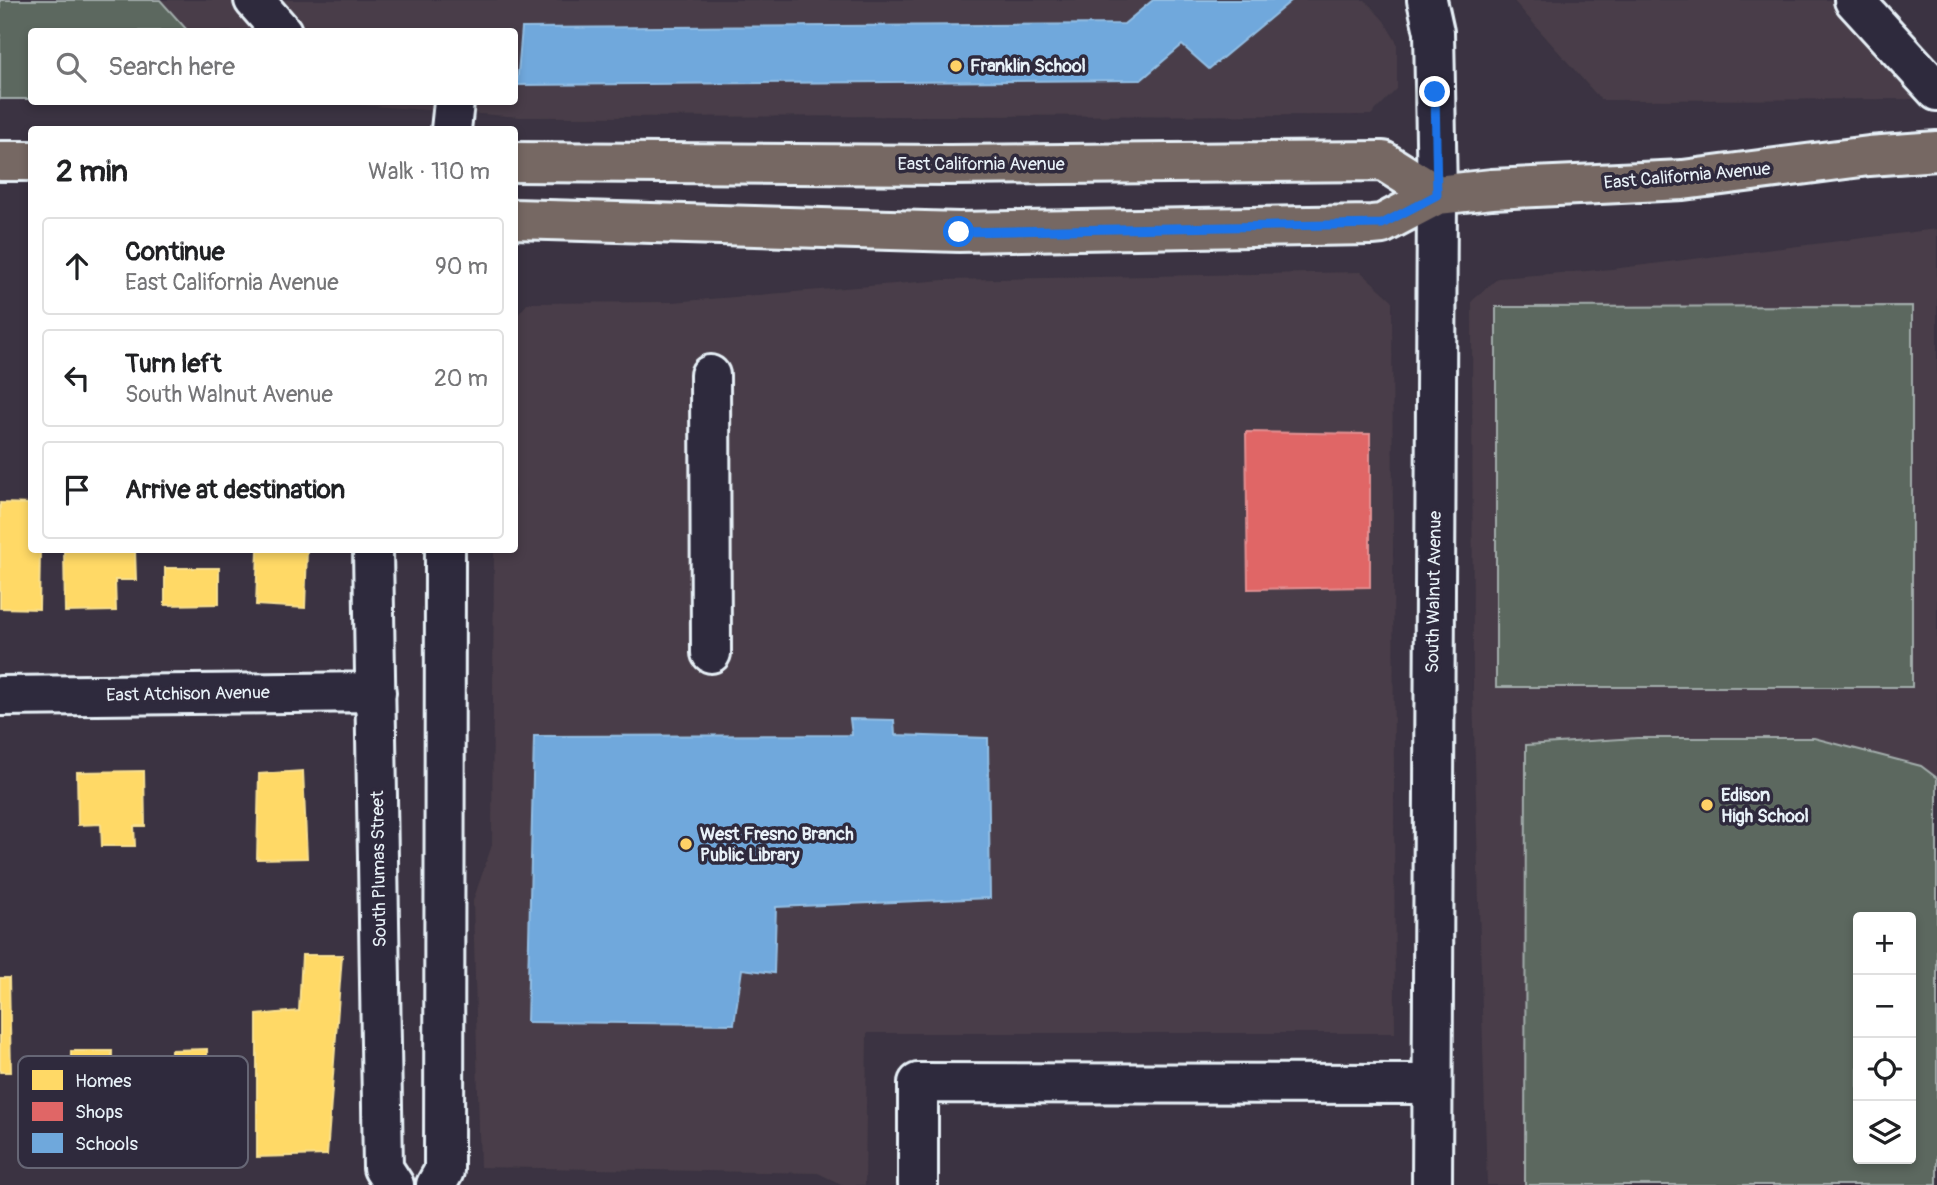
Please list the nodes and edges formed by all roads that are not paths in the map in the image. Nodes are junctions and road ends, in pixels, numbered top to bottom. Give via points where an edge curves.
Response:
1 (254, 0) edge
2 (1427, 0) edge
3 (1854, 0) edge
4 (278, 28) edge
5 (1937, 91) edge
6 (454, 105) edge
7 (451, 126) edge
8 (1937, 152) edge
9 (0, 161) edge
10 (28, 162) edge
11 (518, 162) edge
12 (1437, 195) junction
13 (518, 219) edge
14 (710, 375) dead end
15 (373, 553) edge
16 (444, 553) edge
17 (711, 653) dead end
18 (376, 692) junction
19 (0, 696) edge
20 (1432, 1084) junction
21 (394, 1185) edge
22 (436, 1185) edge
23 (918, 1185) edge
24 (1432, 1185) edge

1 - 4 street
2 - 12 street, South Walnut Avenue via 1434,32
3 - 5 street
6 - 7 street
8 - 12 main road, East California Avenue via 1683,180
9 - 10 main road
11 - 12 main road, East California Avenue via 1383,161
12 - 13 main road, East California Avenue via 1382,224 1221,229 959,232
12 - 20 street, South Walnut Avenue
14 - 17 street
15 - 18 street, South Plumas Street
16 - 22 street via 444,1171
18 - 19 street, East Atchison Avenue
18 - 21 street, South Plumas Street via 383,1168
20 - 23 street via 918,1083
20 - 24 street, South Walnut Avenue

